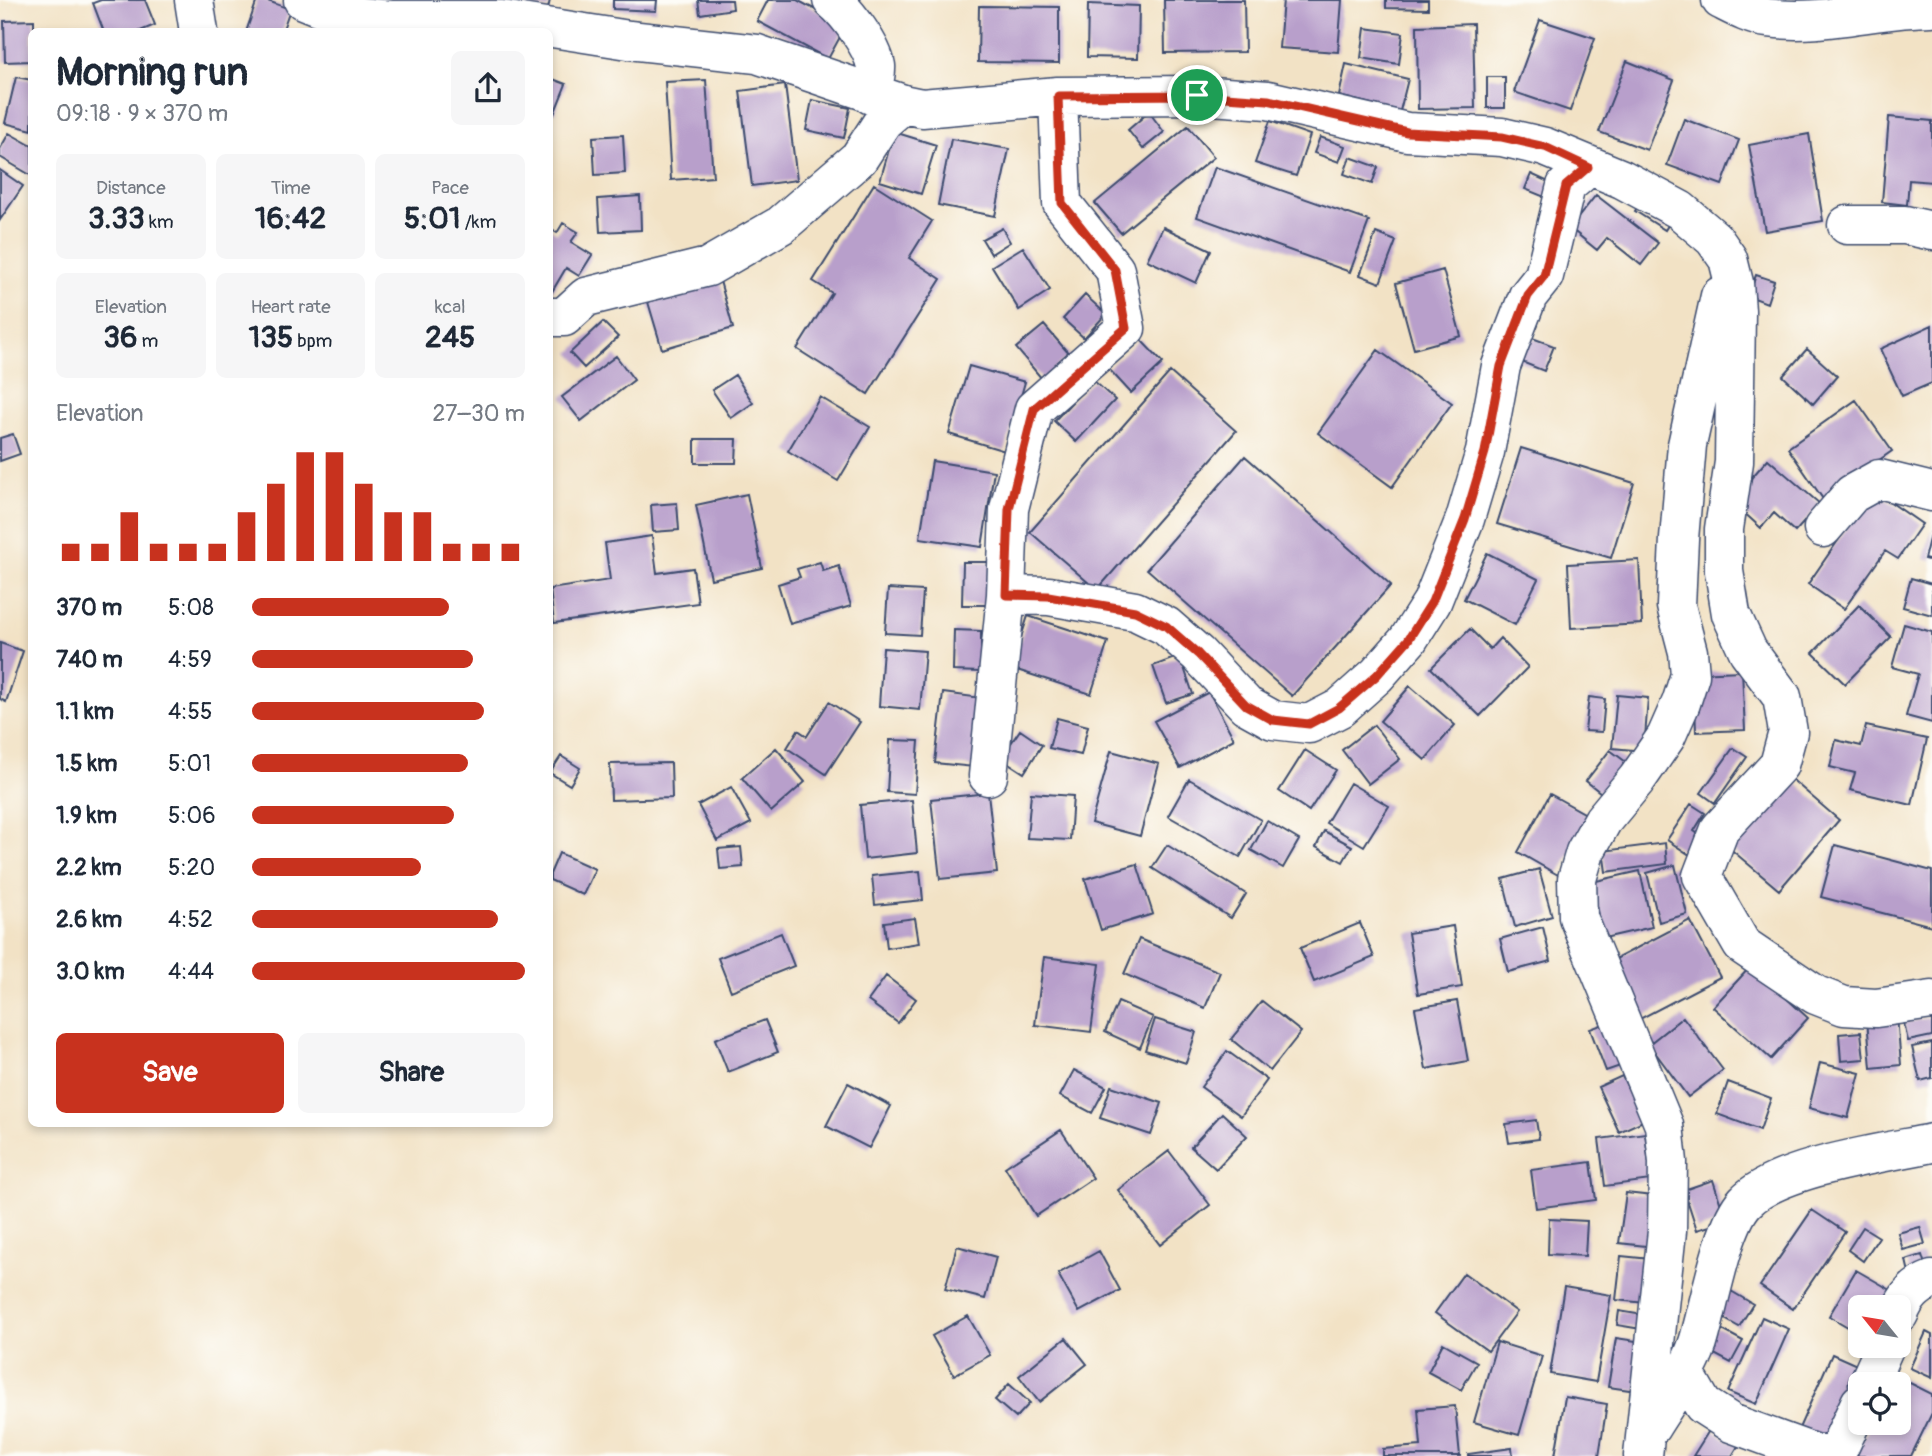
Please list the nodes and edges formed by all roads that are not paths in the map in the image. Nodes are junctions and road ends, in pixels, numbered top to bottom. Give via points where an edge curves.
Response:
1 (194, 0) edge
2 (303, 0) edge
3 (832, 0) edge
4 (1721, 0) edge
5 (1932, 7) edge
6 (198, 28) edge
7 (553, 28) edge
8 (553, 28) edge
9 (1058, 96) junction
10 (887, 99) junction
11 (1588, 167) junction
12 (1847, 225) dead end
13 (1932, 231) edge
14 (1728, 259) junction
15 (553, 317) edge
16 (1932, 492) edge
17 (1823, 528) dead end
18 (1006, 595) junction
19 (988, 776) dead end
20 (1932, 1000) edge
21 (1932, 1143) edge
22 (1932, 1280) edge
23 (1910, 1295) edge
24 (1684, 1372) junction
25 (1848, 1429) edge
26 (1644, 1447) edge

1 - 6 street
2 - 7 street via 340,15 502,20
3 - 10 street via 845,10 867,46
4 - 5 street via 1765,18 1805,20
8 - 10 street via 757,54
9 - 10 street via 922,108
9 - 11 street via 1197,95 1268,100 1407,132 1502,137 1545,147
9 - 18 street via 1062,203 1115,270 1126,328 1034,409 1009,509
10 - 15 street via 883,121 859,158 781,225 708,267 586,298 564,317
11 - 14 street via 1622,179 1680,210 1714,239
11 - 18 street via 1566,186 1544,276 1528,296 1501,366 1485,452 1432,602 1408,640 1339,708 1309,724 1273,720 1246,705 1166,626 1135,611 1048,596
12 - 13 street via 1905,225
14 - 20 street via 1736,311 1734,462 1724,528 1724,571 1731,614 1748,651 1782,697 1788,732 1779,765 1720,829 1702,876 1742,944 1816,995 1844,1006 1876,1008
14 - 26 street via 1687,444 1676,606 1690,675 1666,737 1603,820 1585,852 1577,880 1578,917 1664,1125 1667,1231
16 - 17 street via 1879,479 1852,494
18 - 19 street
21 - 24 street via 1825,1164 1772,1184 1745,1202 1731,1227 1697,1345
22 - 23 street
24 - 25 street via 1703,1405 1731,1423 1819,1455 1838,1450
24 - 26 street

